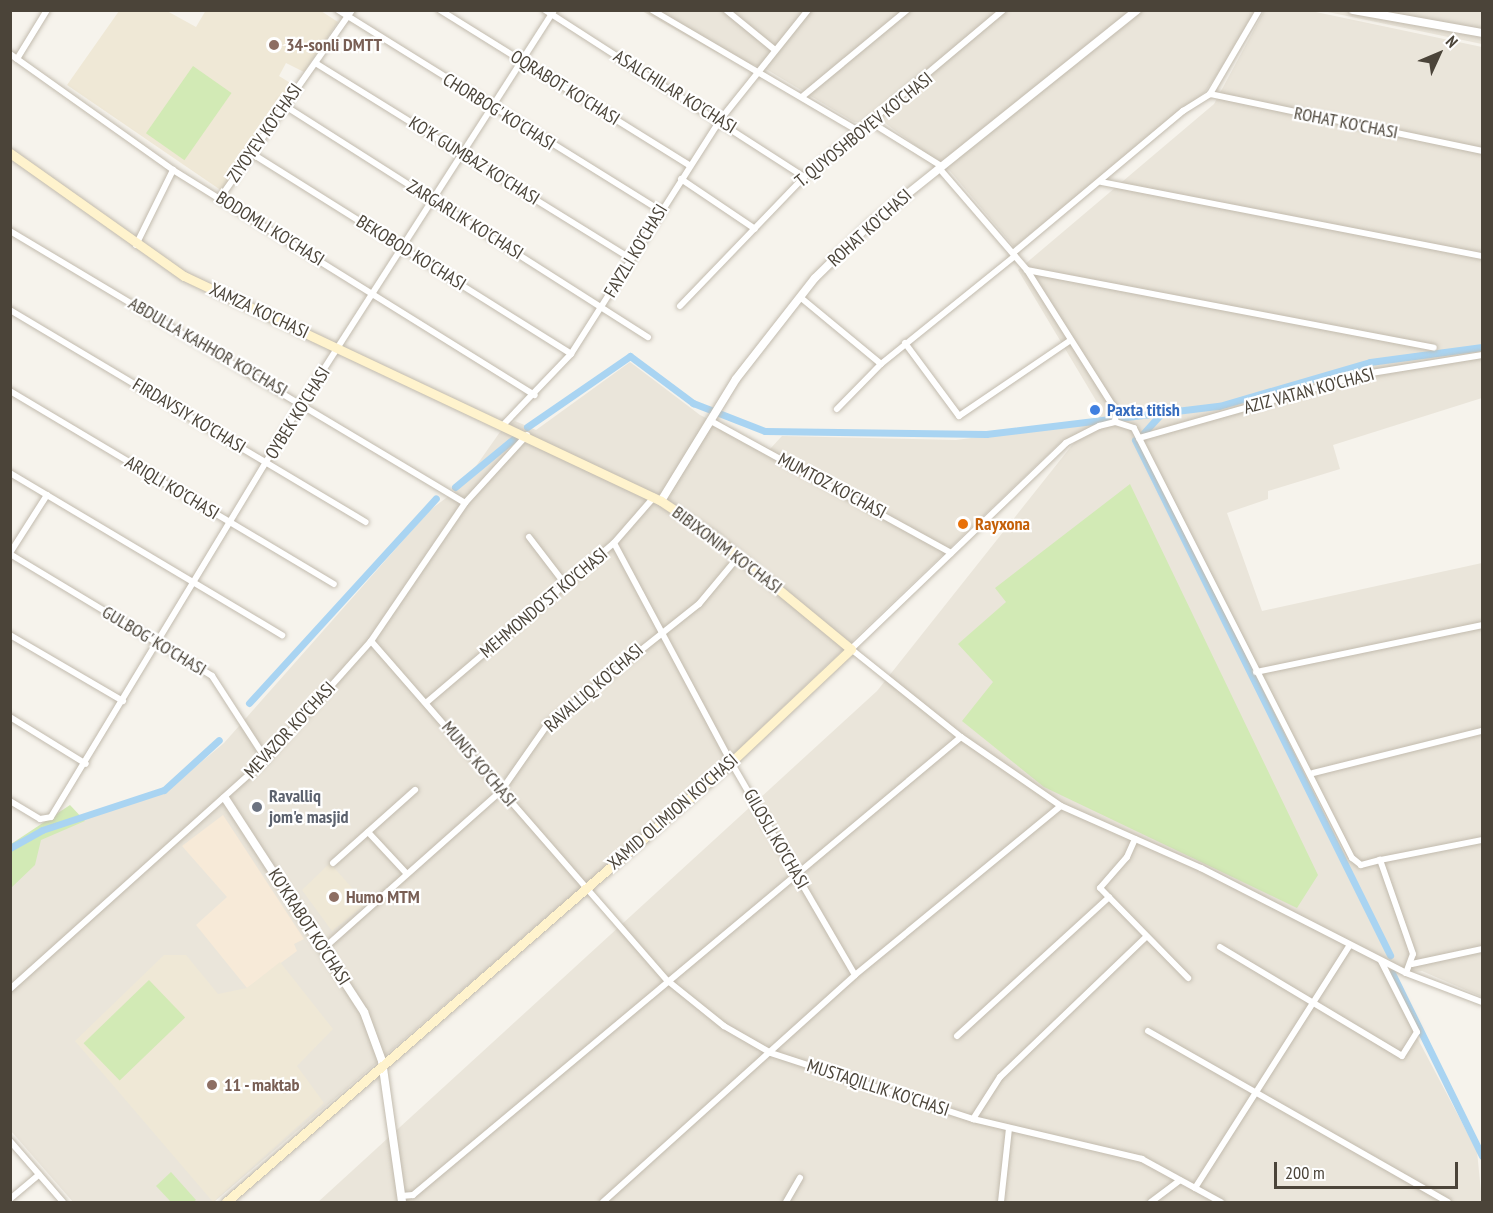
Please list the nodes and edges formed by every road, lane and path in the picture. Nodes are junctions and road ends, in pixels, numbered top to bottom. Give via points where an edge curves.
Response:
1 (46, 10) edge
2 (338, 10) edge
3 (440, 10) edge
4 (652, 10) edge
5 (726, 10) edge
6 (808, 10) edge
7 (907, 10) edge
8 (1137, 10) edge
9 (1259, 10) edge
10 (1353, 10) edge
11 (1376, 10) edge
12 (550, 12) edge
13 (1005, 12) edge
14 (350, 14) edge
15 (1386, 16) junction
16 (1482, 33) edge
17 (775, 50) junction
18 (10, 54) edge
19 (17, 59) junction
20 (521, 61) junction
21 (317, 64) junction
22 (757, 71) junction
23 (1210, 94) junction
24 (803, 96) junction
25 (282, 104) junction
26 (492, 108) junction
27 (720, 120) junction
28 (872, 123) junction
29 (858, 131) junction
30 (1482, 151) edge
31 (10, 153) edge
32 (251, 153) junction
33 (463, 154) junction
34 (689, 165) junction
35 (940, 167) junction
36 (173, 170) junction
37 (804, 177) junction
38 (681, 179) junction
39 (1101, 182) junction
40 (220, 198) junction
41 (433, 200) junction
42 (661, 211) junction
43 (755, 229) junction
44 (10, 231) edge
45 (135, 246) junction
46 (404, 248) junction
47 (1014, 254) junction
48 (1482, 256) edge
49 (631, 259) junction
50 (1027, 270) junction
51 (374, 295) junction
52 (800, 297) junction
53 (680, 306) dead end
54 (602, 308) junction
55 (10, 310) edge
56 (648, 337) dead end
57 (1071, 340) junction
58 (905, 343) junction
59 (1434, 348) dead end
60 (338, 349) junction
61 (571, 354) junction
62 (1482, 356) edge
63 (880, 364) junction
64 (10, 392) edge
65 (535, 395) junction
66 (302, 403) junction
67 (837, 409) dead end
68 (711, 421) junction
69 (1115, 422) junction
70 (505, 423) junction
71 (528, 434) junction
72 (1139, 438) junction
73 (267, 462) junction
74 (10, 473) edge
75 (47, 495) junction
76 (658, 499) junction
77 (465, 503) junction
78 (366, 522) dead end
79 (230, 523) junction
80 (529, 537) dead end
81 (614, 543) junction
82 (951, 553) junction
83 (10, 554) edge
84 (739, 556) junction
85 (193, 583) junction
86 (334, 584) dead end
87 (565, 584) junction
88 (1482, 625) edge
89 (659, 631) junction
90 (10, 634) edge
91 (282, 634) dead end
92 (371, 641) junction
93 (156, 642) junction
94 (851, 649) junction
95 (1256, 672) junction
96 (123, 701) junction
97 (427, 702) junction
98 (10, 717) edge
99 (1482, 731) edge
100 (961, 737) junction
101 (267, 759) junction
102 (731, 762) junction
103 (86, 764) junction
104 (1313, 773) junction
105 (415, 790) dead end
106 (501, 791) junction
107 (225, 798) junction
108 (10, 801) edge
109 (1061, 806) junction
110 (368, 832) junction
111 (1135, 839) junction
112 (1482, 840) edge
113 (1380, 860) junction
114 (333, 863) dead end
115 (796, 873) junction
116 (408, 874) junction
117 (584, 889) junction
118 (1109, 897) junction
119 (1146, 937) junction
120 (1350, 945) junction
121 (1220, 947) dead end
122 (323, 949) junction
123 (1482, 949) edge
124 (1381, 960) junction
125 (1412, 964) junction
126 (1406, 973) junction
127 (855, 975) junction
128 (1188, 978) dead end
129 (669, 981) junction
130 (10, 989) edge
131 (1482, 1002) edge
132 (1313, 1003) junction
133 (1149, 1031) dead end
134 (957, 1036) dead end
135 (771, 1053) junction
136 (382, 1061) junction
137 (1257, 1092) junction
138 (973, 1119) junction
139 (1009, 1128) junction
140 (10, 1141) edge
141 (39, 1174) junction
142 (800, 1178) dead end
143 (1180, 1180) junction
144 (1195, 1188) junction
145 (10, 1199) edge
146 (401, 1199) edge
147 (63, 1203) edge
148 (226, 1203) edge
149 (603, 1203) edge
150 (786, 1203) edge
151 (1001, 1203) edge
152 (1151, 1203) edge
153 (1221, 1203) edge
154 (1448, 1203) edge

1 - 19 street
2 - 14 street, CHORBOG' KO'CHASI
3 - 20 street, OQRABOT KO'CHASI
4 - 22 street
5 - 17 street
6 - 17 street, FAYZLI KO'CHASI
7 - 24 street
8 - 35 street, ROHAT KO'CHASI
9 - 23 street
10 - 15 street
11 - 15 street
12 - 20 street, OYBEK KO'CHASI
12 - 27 street, ASALCHILAR KO'CHASI
13 - 28 street, T. QUYOSHBOYEV KO'CHASI
14 - 21 street, ZIYOYEV KO'CHASI
14 - 26 street, CHORBOG' KO'CHASI
15 - 16 street
17 - 22 street, FAYZLI KO'CHASI
18 - 19 street, BODOMLI KO'CHASI
19 - 36 street, BODOMLI KO'CHASI
20 - 26 street, OYBEK KO'CHASI
20 - 34 street, OQRABOT KO'CHASI
21 - 25 street, ZIYOYEV KO'CHASI
21 - 33 street, KO'K GUMBAZ KO'CHASI
22 - 24 street
22 - 27 street, FAYZLI KO'CHASI
23 - 30 street, ROHAT KO'CHASI
23 - 39 street via 1183,111
24 - 29 street
25 - 32 street, ZIYOYEV KO'CHASI
25 - 41 street, ZARGARLIK KO'CHASI
26 - 33 street, OYBEK KO'CHASI
26 - 42 street, CHORBOG' KO'CHASI
27 - 34 street, FAYZLI KO'CHASI
27 - 37 street, ASALCHILAR KO'CHASI
28 - 29 street, T. QUYOSHBOYEV KO'CHASI
28 - 35 street
29 - 37 street, T. QUYOSHBOYEV KO'CHASI
31 - 45 main road, XAMZA KO'CHASI
32 - 40 street, ZIYOYEV KO'CHASI
32 - 46 street, BEKOBOD KO'CHASI
33 - 41 street, OYBEK KO'CHASI
33 - 49 street, KO'K GUMBAZ KO'CHASI
34 - 38 street, FAYZLI KO'CHASI
35 - 47 street
35 - 52 street, ROHAT KO'CHASI via 870,224
36 - 40 street, BODOMLI KO'CHASI
36 - 45 street
37 - 43 street, T. QUYOSHBOYEV KO'CHASI
38 - 42 street, FAYZLI KO'CHASI
38 - 43 street
39 - 47 street
39 - 48 street
40 - 51 street, BODOMLI KO'CHASI
41 - 46 street, OYBEK KO'CHASI
41 - 54 street, ZARGARLIK KO'CHASI
42 - 49 street, FAYZLI KO'CHASI
43 - 53 street, T. QUYOSHBOYEV KO'CHASI
44 - 66 street, ABDULLA KAHHOR KO'CHASI
45 - 60 main road, XAMZA KO'CHASI via 184,276
46 - 51 street, OYBEK KO'CHASI
46 - 61 street, BEKOBOD KO'CHASI
47 - 50 street
47 - 58 street
49 - 54 street, FAYZLI KO'CHASI
50 - 57 street
50 - 59 street
51 - 60 street, OYBEK KO'CHASI
51 - 65 street, BODOMLI KO'CHASI
52 - 63 street
52 - 68 street, ROHAT KO'CHASI
54 - 56 street, ZARGARLIK KO'CHASI
54 - 61 street, FAYZLI KO'CHASI
55 - 73 street, FIRDAVSIY KO'CHASI
57 - 58 street via 959,416
57 - 69 street via 1116,411
58 - 63 street
60 - 66 street, OYBEK KO'CHASI
60 - 70 main road, XAMZA KO'CHASI
61 - 65 street, FAYZLI KO'CHASI
62 - 72 street, AZIZ VATAN KO'CHASI via 1365,374
63 - 67 street
64 - 79 street, ARIQLI KO'CHASI
65 - 70 street, FAYZLI KO'CHASI
66 - 73 street, OYBEK KO'CHASI
66 - 77 street, ABDULLA KAHHOR KO'CHASI
68 - 76 street, ROHAT KO'CHASI
68 - 82 street, MUMTOZ KO'CHASI
69 - 72 street via 1134,428
69 - 82 street, XAMID OLIMJON KO'CHASI via 1066,443
70 - 71 main road, XAMZA KO'CHASI
71 - 76 main road, BIBIXONIM KO'CHASI
71 - 77 street, MEVAZOR KO'CHASI
72 - 95 street
73 - 78 street, FIRDAVSIY KO'CHASI
73 - 79 street, OYBEK KO'CHASI
74 - 75 street
75 - 83 street
75 - 85 street
76 - 81 street, MEHMONDO'ST KO'CHASI
76 - 84 main road, BIBIXONIM KO'CHASI
77 - 92 street, MEVAZOR KO'CHASI
79 - 85 street, OYBEK KO'CHASI
79 - 86 street, ARIQLI KO'CHASI
80 - 87 street
81 - 87 street, MEHMONDO'ST KO'CHASI
81 - 89 street, GILOSLI KO'CHASI
82 - 94 street, XAMID OLIMJON KO'CHASI
83 - 93 street, GULBOG' KO'CHASI
84 - 89 street, RAVALLIQ KO'CHASI via 699,604
84 - 94 main road, BIBIXONIM KO'CHASI
85 - 91 street
85 - 93 street, OYBEK KO'CHASI
87 - 97 street, MEHMONDO'ST KO'CHASI
88 - 95 street
89 - 102 street, GILOSLI KO'CHASI
89 - 106 street, RAVALLIQ KO'CHASI via 548,724
90 - 96 street
92 - 97 street, MUNIS KO'CHASI
92 - 101 street, MEVAZOR KO'CHASI
93 - 96 street, OYBEK KO'CHASI
93 - 101 street, GULBOG' KO'CHASI via 212,676
94 - 100 street
94 - 102 main road, XAMID OLIMJON KO'CHASI
95 - 104 street
96 - 103 street, OYBEK KO'CHASI
97 - 106 street, MUNIS KO'CHASI
98 - 103 street
99 - 104 street
100 - 109 street
100 - 115 street
101 - 107 street, MEVAZOR KO'CHASI
102 - 115 street, GILOSLI KO'CHASI
102 - 117 main road, XAMID OLIMJON KO'CHASI
103 - 108 street, OYBEK KO'CHASI via 51,817 40,819
104 - 113 street via 1352,858 1361,865
105 - 110 street
106 - 116 street, RAVALLIQ KO'CHASI
106 - 117 street, MUNIS KO'CHASI
107 - 122 street, KO'KRABOT KO'CHASI
107 - 130 street, MEVAZOR KO'CHASI
109 - 111 street
109 - 127 street
110 - 114 street
110 - 116 street
111 - 118 street via 1127,857 1100,888
111 - 120 street
112 - 113 street
113 - 125 street
115 - 127 street, GILOSLI KO'CHASI
115 - 129 street
116 - 122 street, RAVALLIQ KO'CHASI
117 - 129 street, MUSTAQILLIK KO'CHASI
117 - 136 main road, XAMID OLIMJON KO'CHASI
118 - 119 street
118 - 134 street
119 - 128 street
119 - 138 street via 1000,1077
120 - 124 street
120 - 132 street
121 - 132 street
122 - 136 street, KO'KRABOT KO'CHASI via 364,1012
123 - 125 street
124 - 126 street
124 - 132 street via 1417,1032 1402,1056
125 - 126 street
126 - 131 street
127 - 135 street
129 - 135 street, MUSTAQILLIK KO'CHASI via 724,1026
129 - 146 street via 413,1195
132 - 137 street
133 - 137 street
135 - 138 street, MUSTAQILLIK KO'CHASI
135 - 149 street
136 - 146 street, KO'KRABOT KO'CHASI
136 - 148 main road, XAMID OLIMJON KO'CHASI
137 - 144 street
137 - 154 street
138 - 139 street, MUSTAQILLIK KO'CHASI
139 - 143 street, MUSTAQILLIK KO'CHASI via 1142,1159
139 - 151 street
140 - 141 street
141 - 145 street
141 - 147 street
142 - 150 street
143 - 144 street, MUSTAQILLIK KO'CHASI
143 - 152 street
144 - 153 street, MUSTAQILLIK KO'CHASI

